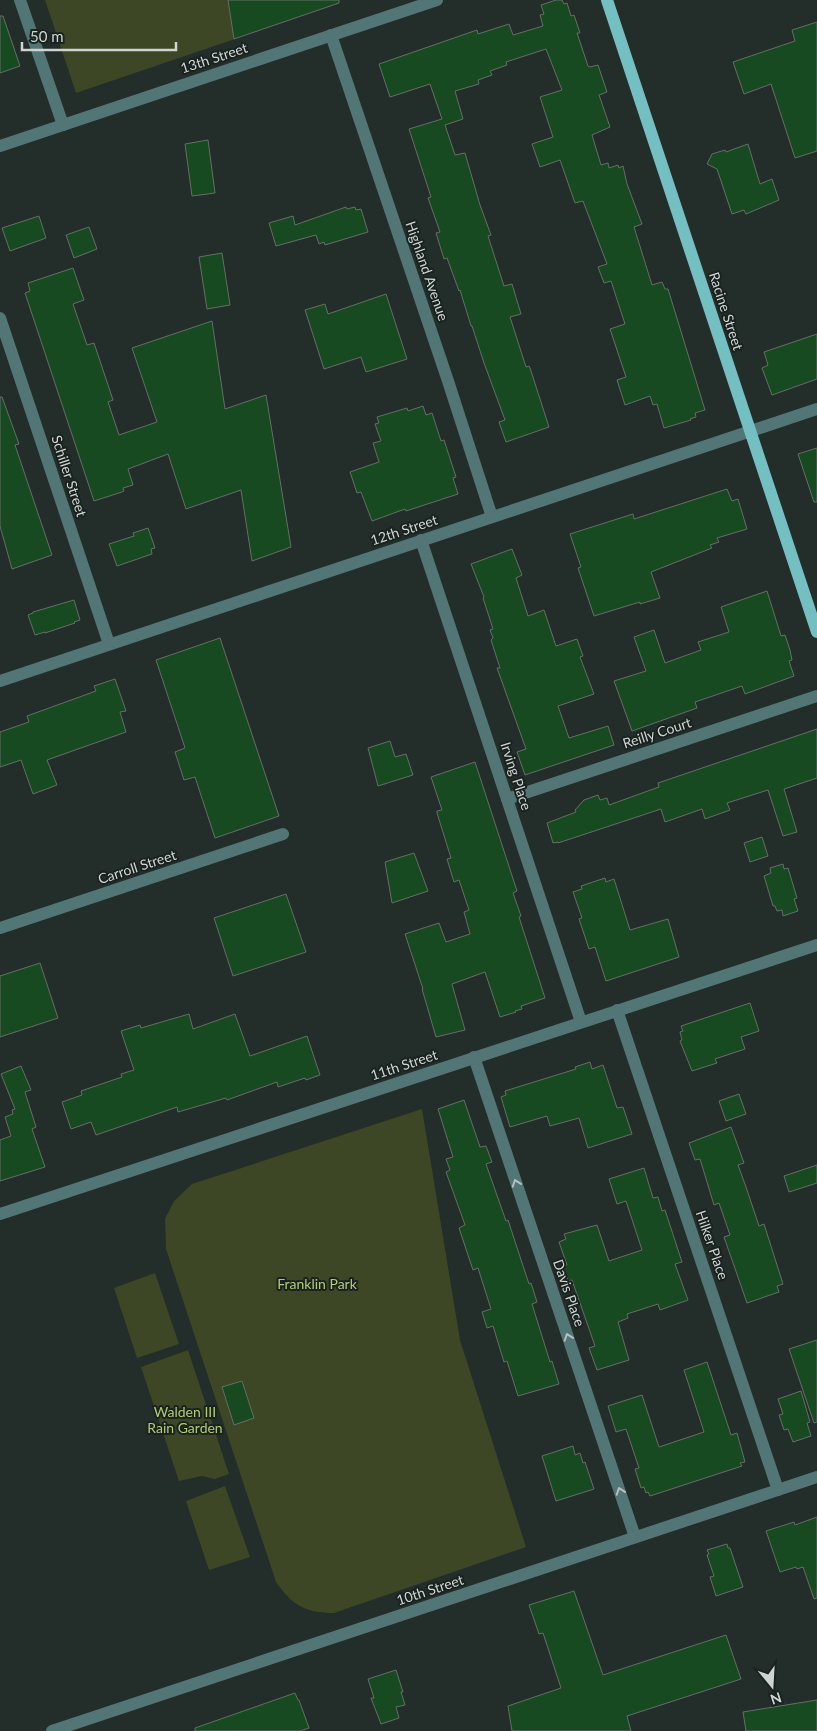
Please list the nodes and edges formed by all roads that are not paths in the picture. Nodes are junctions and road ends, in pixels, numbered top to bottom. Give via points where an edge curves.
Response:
1 (20, 0) edge
2 (437, 0) edge
3 (607, 0) edge
4 (331, 35) junction
5 (63, 125) junction
6 (0, 146) edge
7 (0, 318) edge
8 (817, 409) edge
9 (750, 431) junction
10 (492, 517) junction
11 (421, 540) junction
12 (817, 632) edge
13 (109, 644) junction
14 (0, 681) edge
15 (817, 696) edge
16 (507, 799) junction
17 (283, 834) dead end
18 (0, 928) edge
19 (817, 945) edge
20 (617, 1010) junction
21 (581, 1022) junction
22 (474, 1057) junction
23 (0, 1214) edge
24 (817, 1476) edge
25 (778, 1490) junction
26 (635, 1538) junction
27 (52, 1731) edge

1 - 5 street
2 - 4 street, 13th Street
3 - 9 main road, Racine Street
4 - 5 street, 13th Street
4 - 10 street, Highland Avenue
5 - 6 street, 13th Street
7 - 13 street, Schiller Street
8 - 9 street, 12th Street
9 - 10 street, 12th Street
9 - 12 main road, Racine Street
10 - 11 street, 12th Street
11 - 13 street, 12th Street
11 - 16 street, Irving Place
13 - 14 street, 12th Street
15 - 16 street, Reilly Court
16 - 21 street, Irving Place
17 - 18 street, Carroll Street
19 - 20 street, 11th Street
20 - 21 street, 11th Street
20 - 25 street, Hilker Place
21 - 22 street, 11th Street
22 - 23 street, 11th Street
26 -> 22 street, Davis Place
24 - 25 street, 10th Street
25 - 26 street, 10th Street
26 - 27 street, 10th Street

